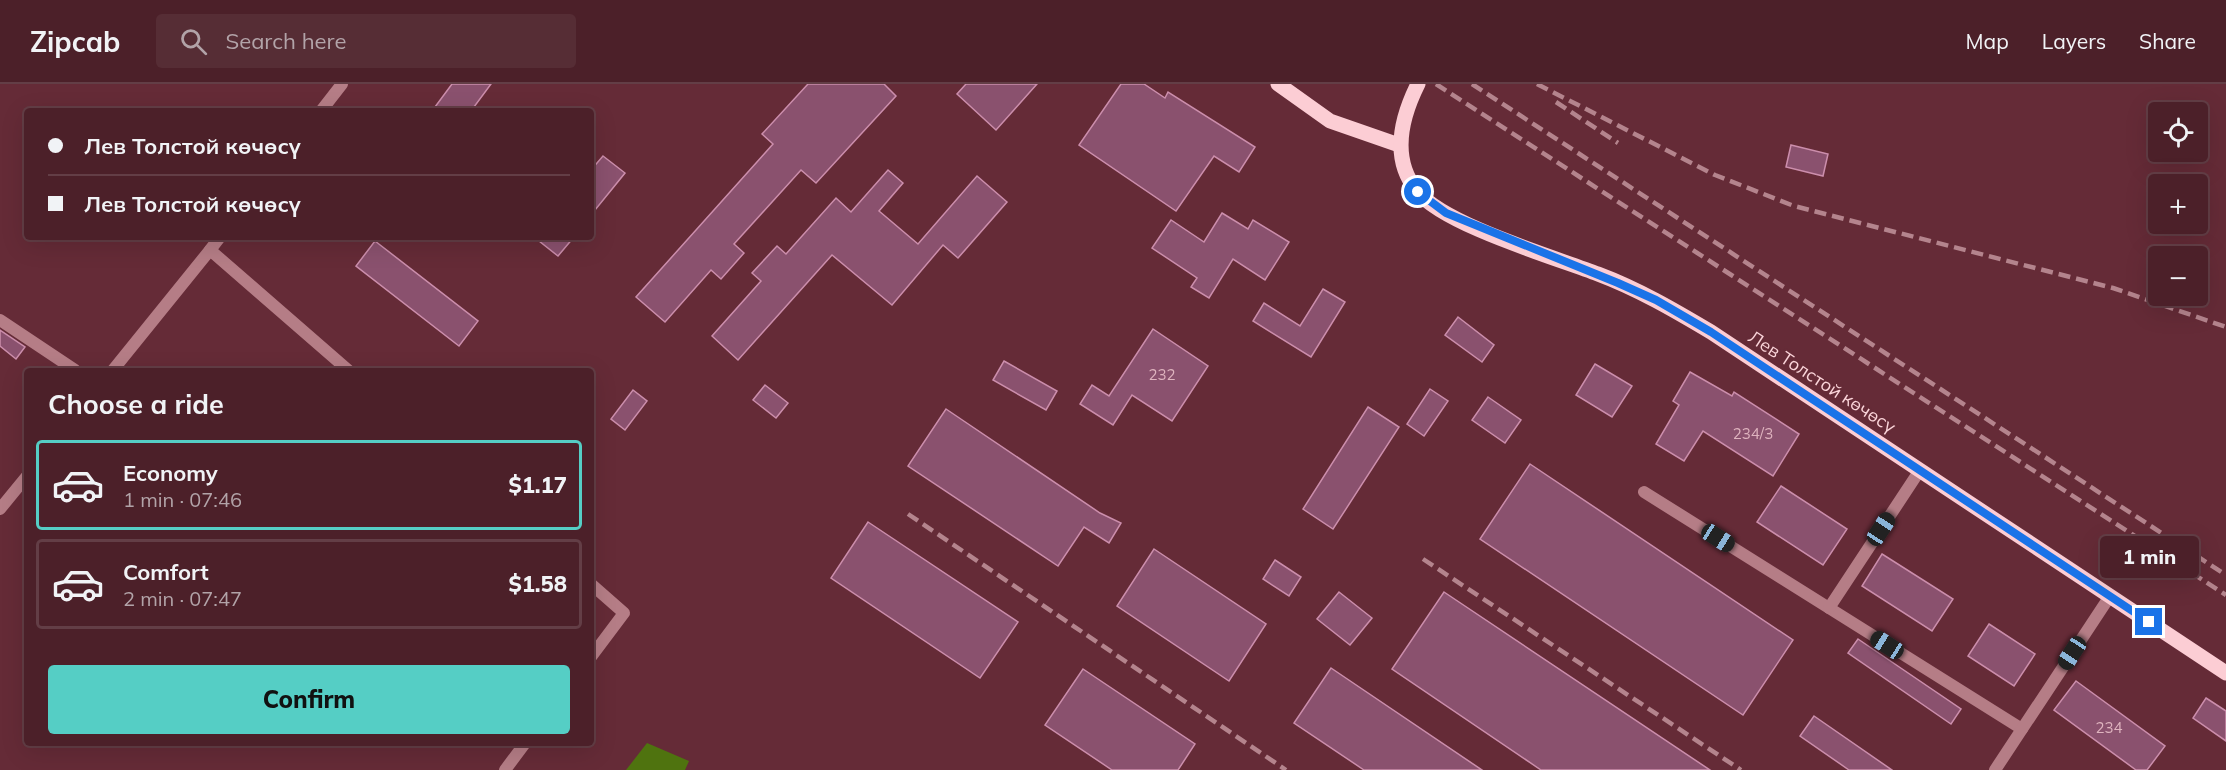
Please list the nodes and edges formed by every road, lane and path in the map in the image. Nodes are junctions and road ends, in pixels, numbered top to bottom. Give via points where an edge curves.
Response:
1 (342, 84) edge
2 (1278, 84) edge
3 (1418, 85) edge
4 (323, 108) edge
5 (1400, 145) junction
6 (218, 240) edge
7 (210, 250) junction
8 (0, 320) edge
9 (72, 368) edge
10 (115, 368) edge
11 (346, 368) edge
12 (1920, 470) junction
13 (24, 480) edge
14 (1644, 492) dead end
15 (0, 509) edge
16 (594, 587) edge
17 (2110, 596) junction
18 (1829, 608) junction
19 (594, 653) edge
20 (2226, 673) edge
21 (2022, 729) junction
22 (523, 746) edge
23 (505, 770) edge
24 (1995, 770) edge

1 - 4 street
2 - 5 main road via 1330,121
3 - 5 main road via 1405,116
5 - 12 main road, Лев Толстой көчөсү via 1406,172 1418,192 1446,213 1656,300
6 - 7 street
7 - 10 street
7 - 11 street
8 - 9 street
12 - 17 main road, Лев Толстой көчөсү
12 - 18 street
13 - 15 street
14 - 18 street
16 - 19 street via 624,613
17 - 20 main road, Лев Толстой көчөсү
17 - 21 street
18 - 21 street
21 - 24 street
22 - 23 street

